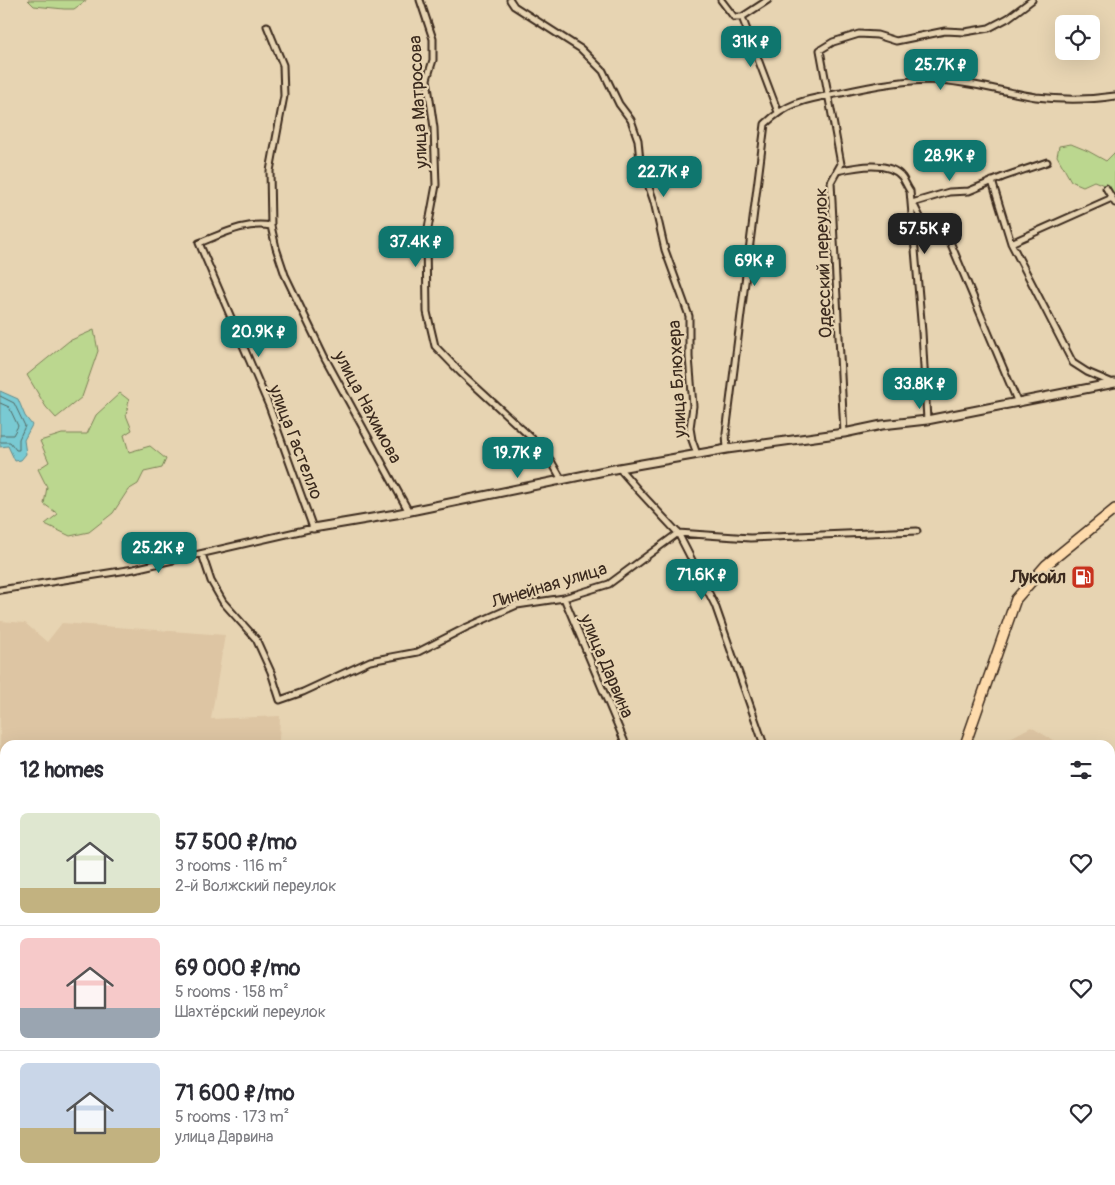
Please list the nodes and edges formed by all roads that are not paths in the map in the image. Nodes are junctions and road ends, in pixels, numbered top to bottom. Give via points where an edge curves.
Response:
1 (420, 0) edge
2 (510, 0) edge
3 (721, 0) edge
4 (768, 0) edge
5 (1032, 0) edge
6 (742, 17) junction
7 (267, 26) dead end
8 (830, 95) junction
9 (1115, 96) edge
10 (778, 112) junction
11 (1047, 162) dead end
12 (837, 171) junction
13 (992, 181) junction
14 (1106, 188) dead end
15 (1114, 201) edge
16 (912, 203) junction
17 (271, 226) junction
18 (1011, 243) junction
19 (1114, 383) edge
20 (1018, 403) junction
21 (927, 420) junction
22 (844, 433) junction
23 (727, 449) junction
24 (697, 454) junction
25 (619, 468) junction
26 (562, 480) junction
27 (1115, 509) edge
28 (409, 512) junction
29 (313, 528) junction
30 (917, 531) dead end
31 (678, 533) junction
32 (202, 554) junction
33 (0, 590) edge
34 (564, 598) junction
35 (624, 740) edge
36 (762, 740) edge
37 (967, 740) edge

1 - 26 street, улица Матросова via 433,39 433,60 427,79 434,128 436,185 426,239 427,312 436,346 537,443
2 - 24 street, улица Блюхера via 514,6 581,49 603,71 631,120 664,250 689,316 693,406 690,428
3 - 6 street via 734,17
4 - 6 street
5 - 8 street, Одесский переулок via 989,28 945,31 896,40 859,34 833,42 820,50
6 - 10 street
7 - 17 street, улица Нахимова via 283,66 284,96 270,171
8 - 9 street via 872,86 934,80 976,84 1036,97 1092,100
8 - 10 street via 797,102
8 - 12 street, Одесский переулок via 841,164
10 - 23 street via 765,124 726,433
11 - 13 street
12 - 16 street via 868,165 887,168 902,176
12 - 22 street, Одесский переулок via 832,182
13 - 16 street via 969,191 950,192
13 - 18 street
14 - 15 street
15 - 18 street
16 - 20 street via 923,223 948,237
16 - 21 street
17 - 28 street, улица Нахимова via 284,275
17 - 29 street, улица Гастелло via 258,223 199,243 269,406
18 - 19 street via 1073,363
19 - 20 street
20 - 21 street
21 - 22 street
22 - 23 street
23 - 24 street
24 - 25 street
25 - 26 street
25 - 31 street
26 - 28 street
27 - 37 highway via 1046,565 1016,599
28 - 29 street
29 - 32 street
30 - 31 street via 750,538
31 - 34 street, Линейная улица via 609,584
31 - 36 street via 715,605
32 - 33 street via 134,569
32 - 34 street, Линейная улица via 211,581 224,602 256,639 280,700 370,661 418,652 518,605
34 - 35 street, улица Дарвина

